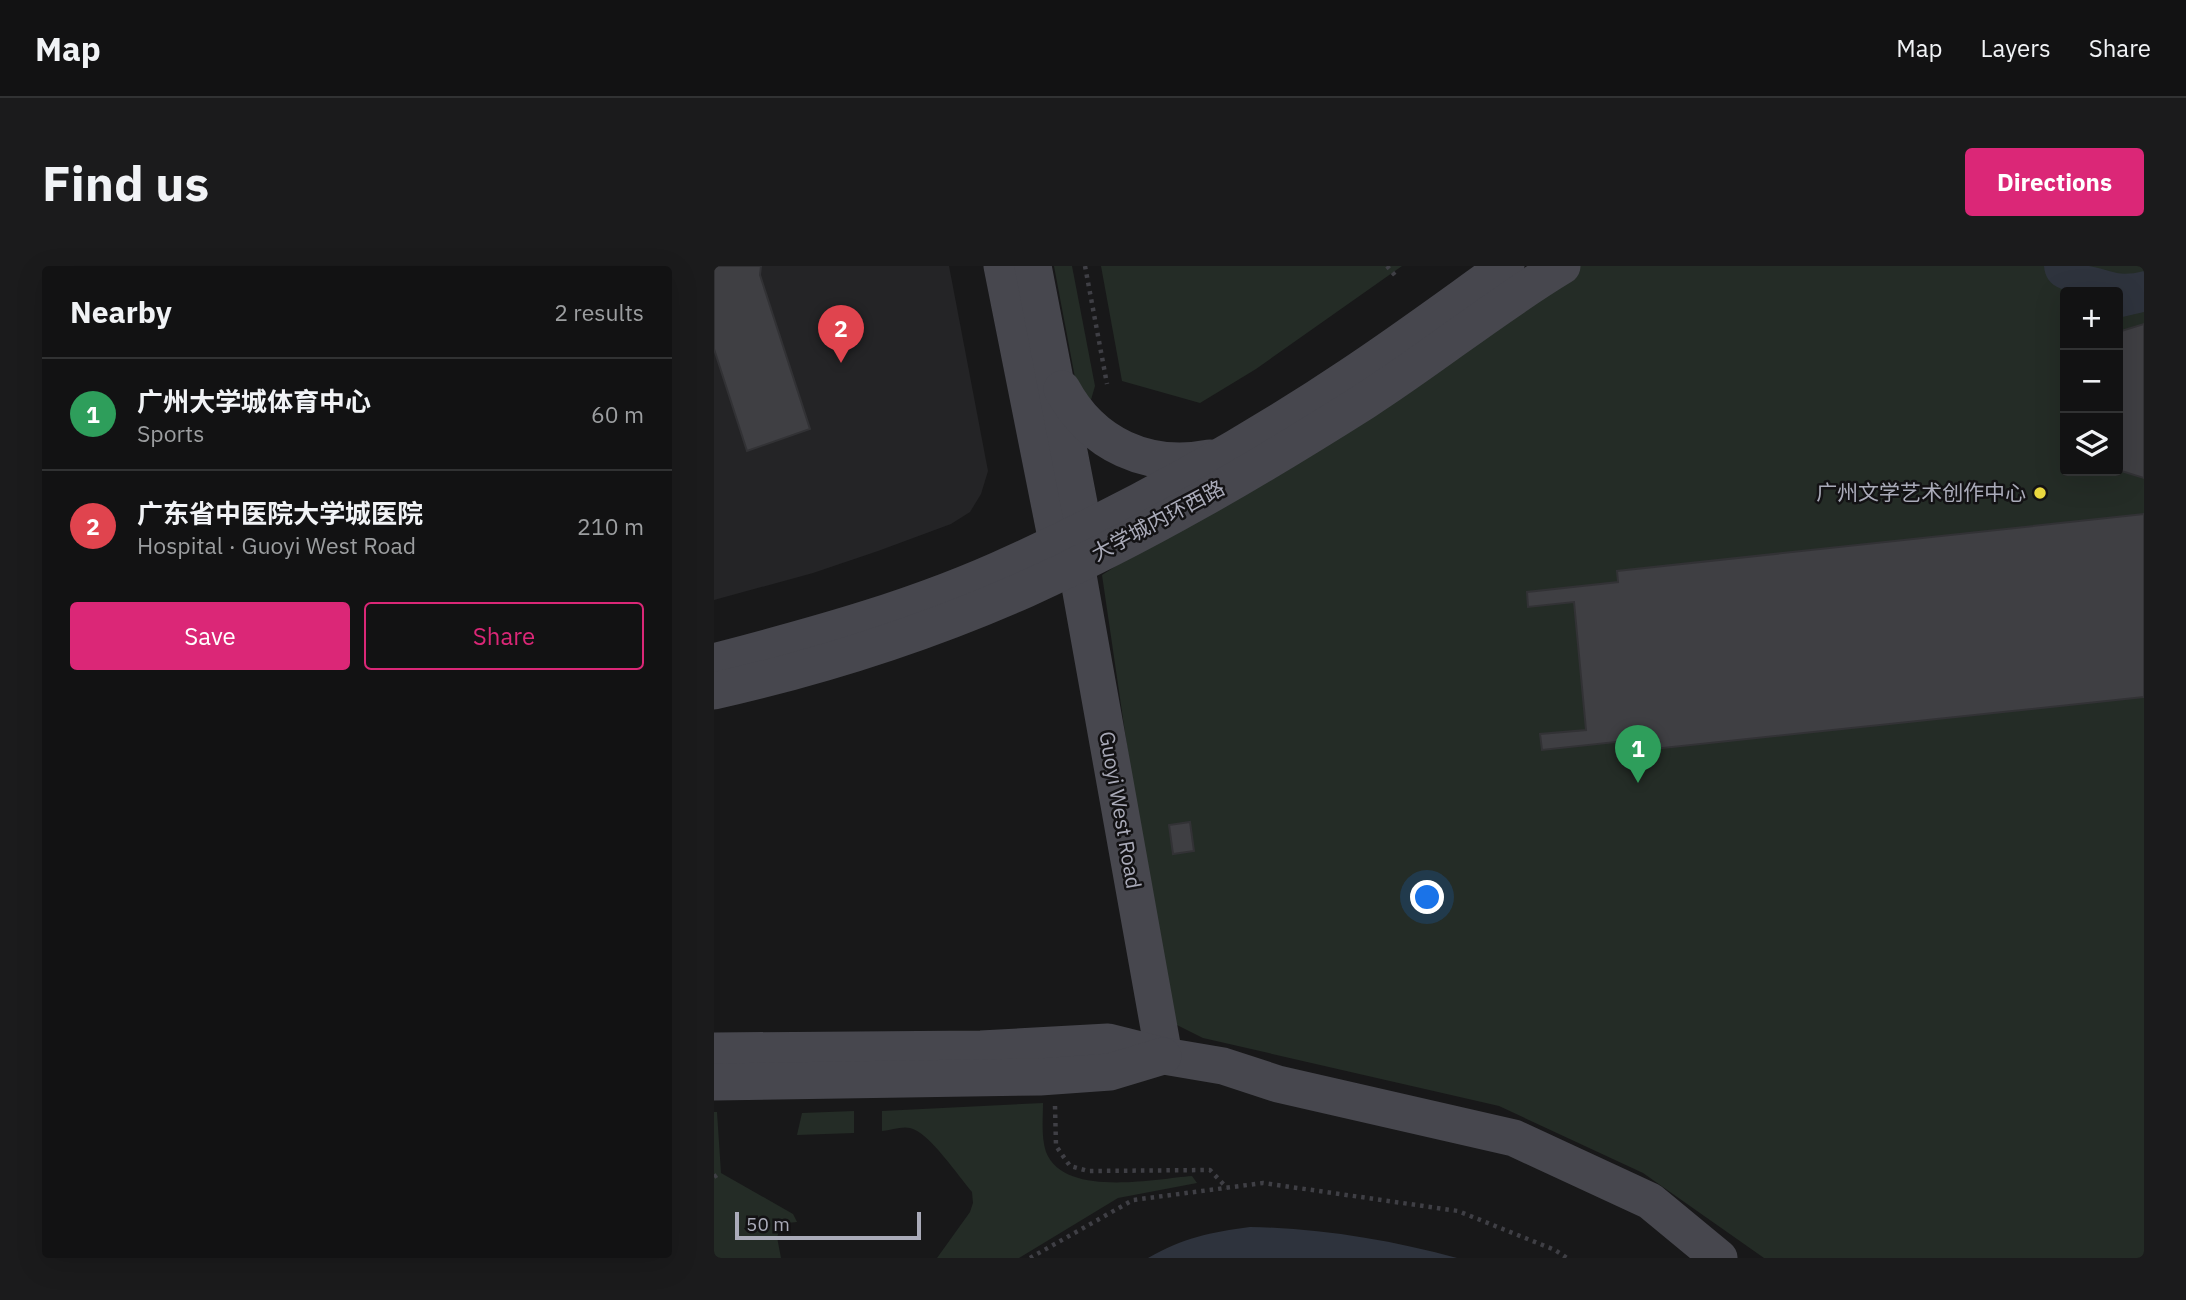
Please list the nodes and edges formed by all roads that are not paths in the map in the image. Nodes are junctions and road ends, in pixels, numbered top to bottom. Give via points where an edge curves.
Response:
1 (1002, 266) edge
2 (1033, 266) edge
3 (1506, 266) edge
4 (1562, 266) edge
5 (1057, 381) junction
6 (1221, 455) junction
7 (1072, 545) junction
8 (714, 662) edge
9 (714, 691) edge
10 (714, 1051) edge
11 (1164, 1056) junction
12 (714, 1082) edge
13 (1719, 1258) edge

1 - 7 main road, Guoyi West Road
2 - 5 main road, Guoyi West Road
3 - 6 main road, 大学城内环西路 via 1351,376
4 - 7 main road, 大学城内环西路 via 1367,400 1151,528
5 - 6 main road via 1085,423 1128,452 1177,462
5 - 7 main road, Guoyi West Road
6 - 7 main road, 大学城内环西路
7 - 8 main road, 大学城内环西路 via 836,629
7 - 9 main road, 大学城内环西路 via 1017,593 844,656
7 - 11 main road, Guoyi West Road
10 - 11 main road via 981,1049 1108,1042
11 - 12 main road via 1110,1072 1040,1077
11 - 13 main road via 1223,1066 1278,1084 1514,1138 1650,1201

